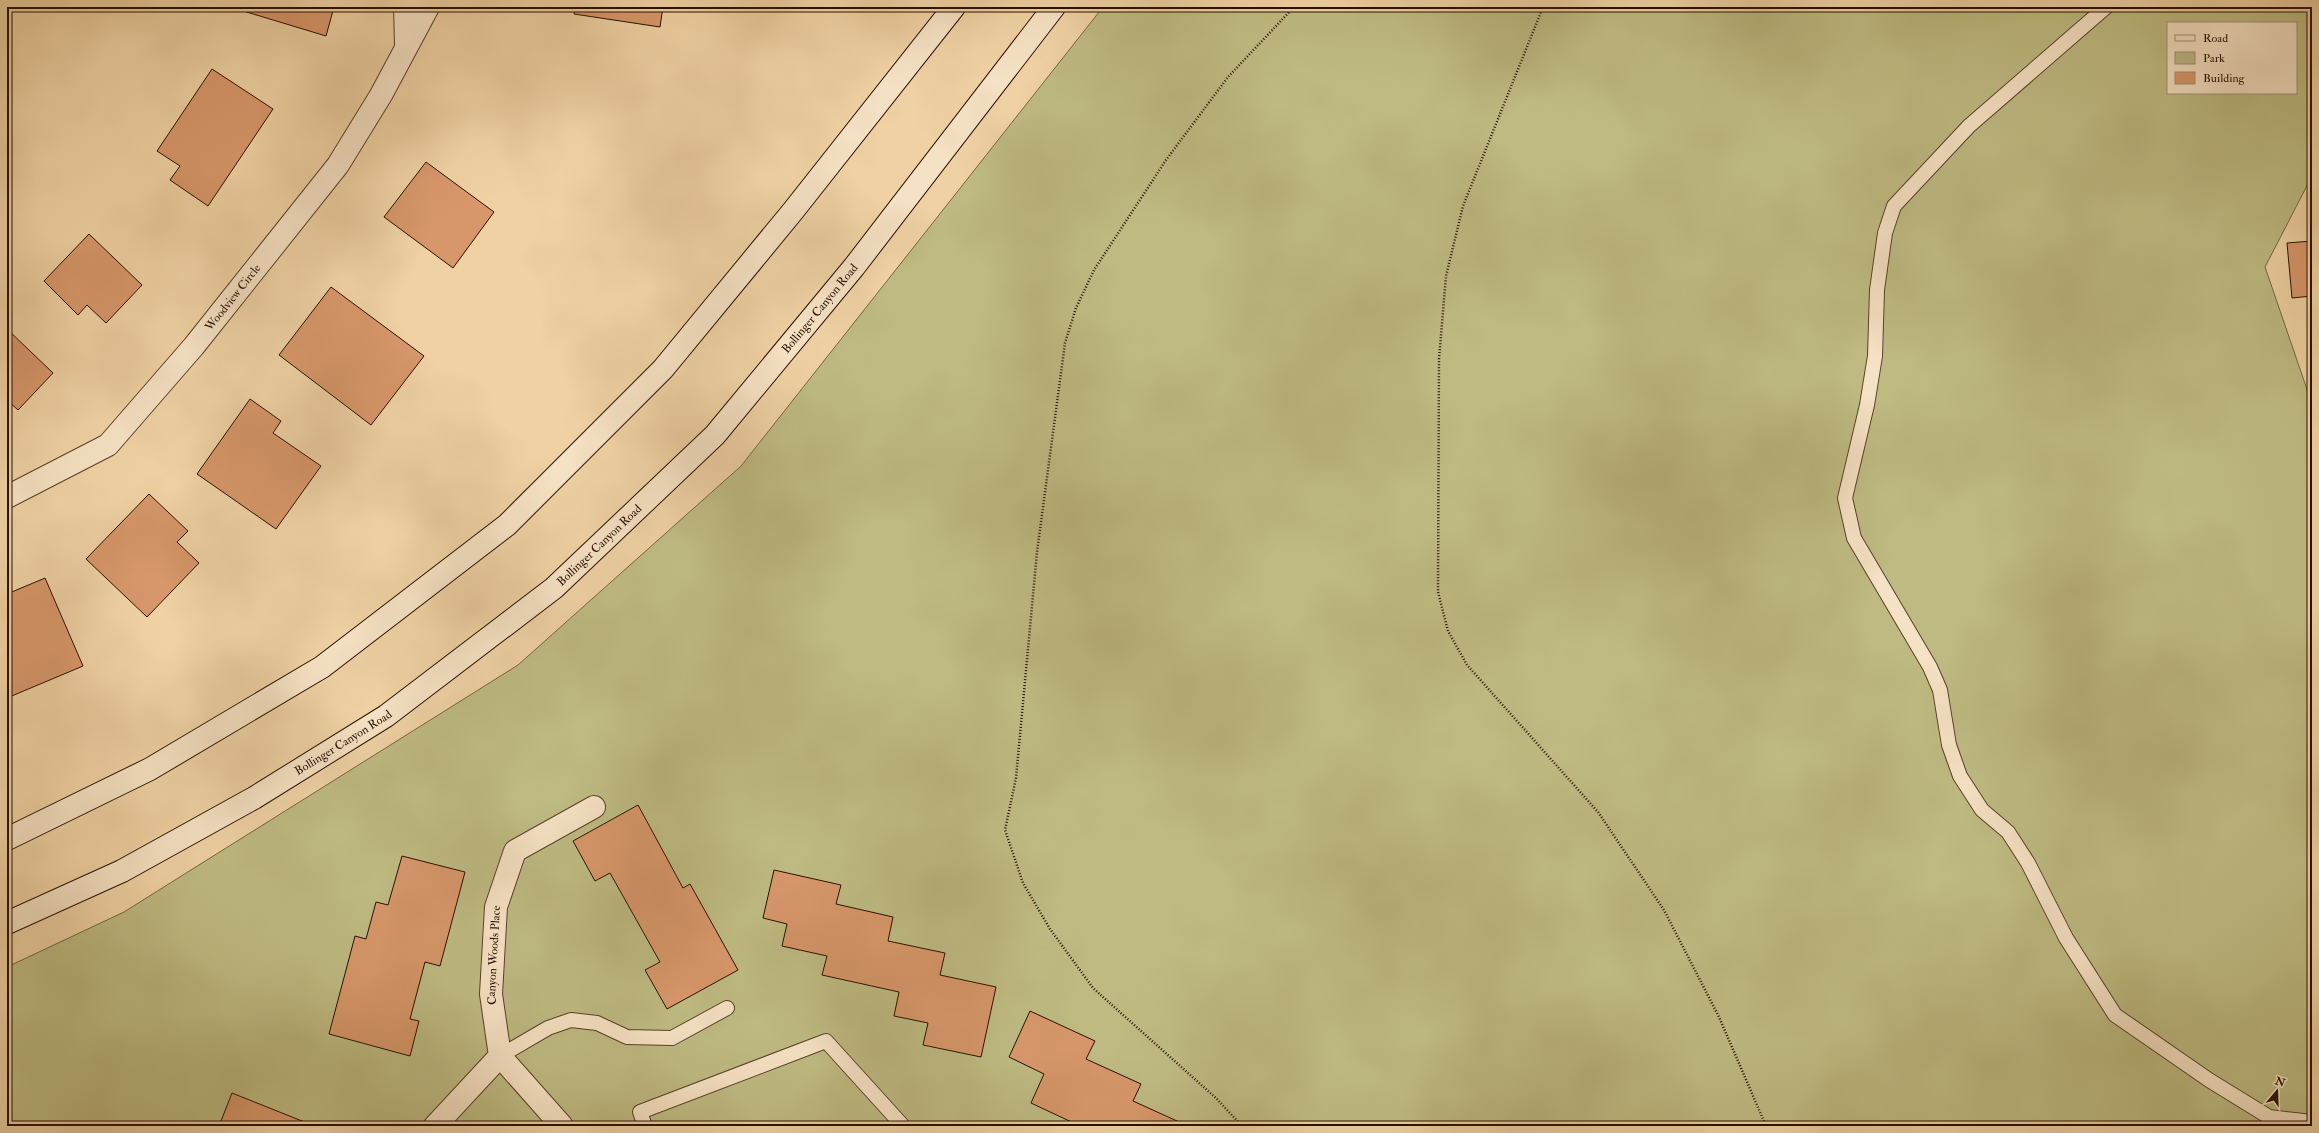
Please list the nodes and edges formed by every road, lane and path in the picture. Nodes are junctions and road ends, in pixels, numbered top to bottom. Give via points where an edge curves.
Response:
1 (406, 7) edge
2 (428, 7) edge
3 (954, 7) edge
4 (1054, 7) edge
5 (1294, 7) edge
6 (1544, 7) edge
7 (2106, 7) edge
8 (406, 45) junction
9 (7, 497) edge
10 (594, 807) dead end
11 (7, 838) edge
12 (7, 923) edge
13 (727, 1008) dead end
14 (500, 1056) junction
15 (2312, 1122) edge
16 (435, 1126) edge
17 (562, 1126) edge
18 (645, 1126) edge
19 (903, 1126) edge
20 (1242, 1126) edge
21 (1766, 1126) edge

1 - 8 main road, Woodview Circle
2 - 8 main road, Woodview Circle
3 - 11 main road via 793,211 663,369 507,525 322,667 150,769
4 - 12 main road, Bollinger Canyon Road via 854,267 715,435 554,588 386,716 254,798 122,871
5 - 20 path via 1228,77 1166,160 1094,270 1076,308 1065,343 1037,552 1016,778 1005,830 1023,883 1050,929 1093,988 1216,1098
6 - 21 path via 1463,206 1446,276 1439,359 1438,592 1448,631 1467,665 1598,812 1664,910 1719,1017
7 - 15 lane via 1969,126 1894,206 1884,233 1878,283 1875,356 1867,405 1845,498 1854,538 1930,667 1937,684 1949,745 1960,776 1982,810 2008,832 2028,863 2066,938 2115,1014 2209,1080 2269,1117
8 - 9 main road, Woodview Circle via 381,95 338,164 194,346 108,445
10 - 14 main road, Canyon Woods Place via 515,851 496,907 491,994
13 - 14 lane via 672,1038 627,1037 597,1023 571,1020 548,1028
14 - 16 main road
14 - 17 main road
18 - 19 lane via 640,1112 826,1041

